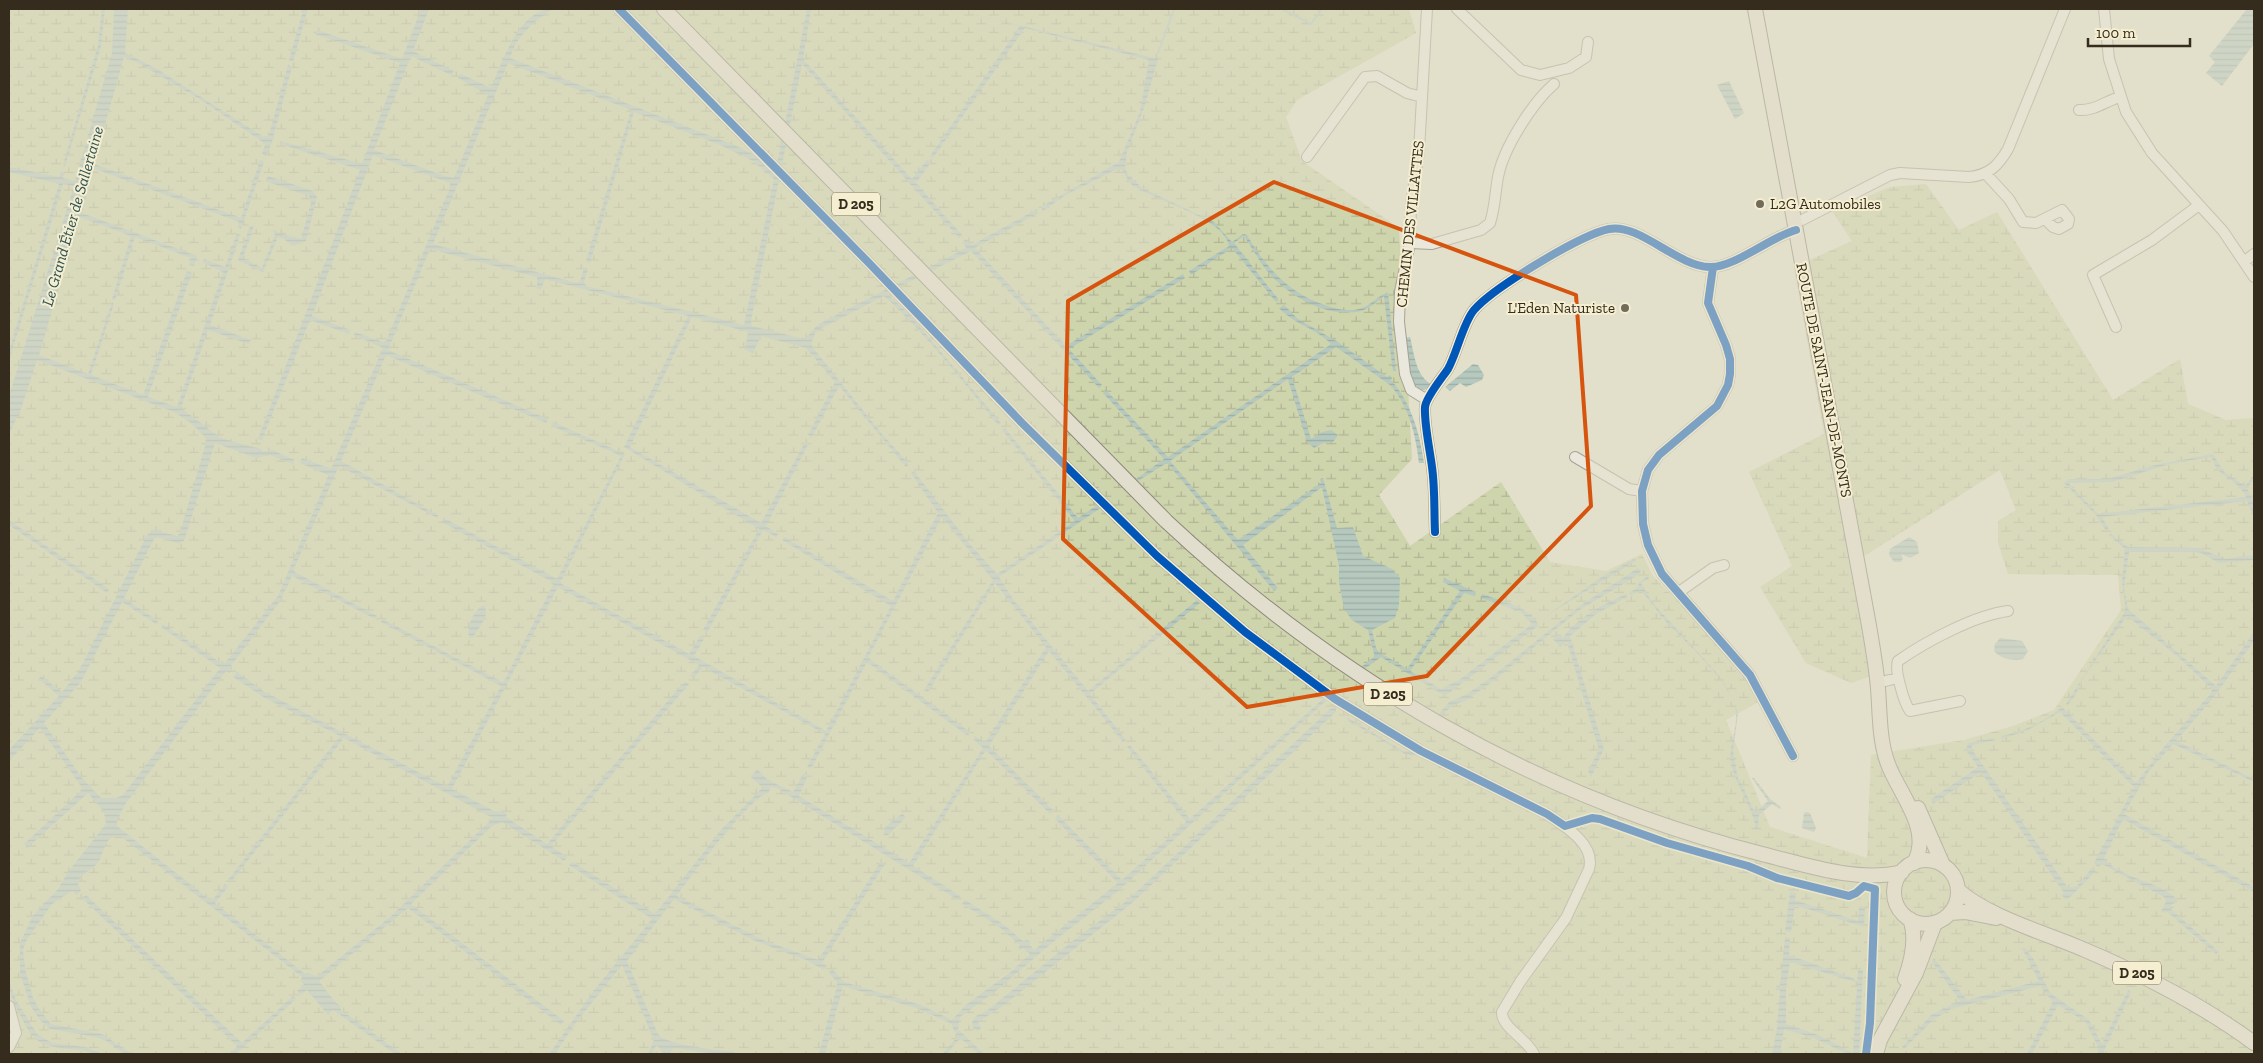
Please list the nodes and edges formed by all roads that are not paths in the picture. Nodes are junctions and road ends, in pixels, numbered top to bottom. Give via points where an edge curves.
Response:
1 (619, 9) edge
2 (664, 9) edge
3 (1427, 9) edge
4 (1457, 9) edge
5 (1755, 9) edge
6 (2065, 9) edge
7 (2104, 9) edge
8 (1588, 42) dead end
9 (1554, 84) dead end
10 (1422, 97) junction
11 (2120, 97) junction
12 (2079, 110) dead end
13 (1307, 157) dead end
14 (1986, 174) junction
15 (2199, 205) junction
16 (2045, 219) dead end
17 (1795, 226) junction
18 (1410, 242) junction
19 (2254, 254) edge
20 (2245, 261) junction
21 (1713, 267) junction
22 (2254, 276) edge
23 (2116, 326) dead end
24 (1427, 400) junction
25 (1576, 457) dead end
26 (1642, 492) junction
27 (1436, 532) dead end
28 (1724, 565) dead end
29 (1679, 592) junction
30 (2008, 611) dead end
31 (1897, 678) junction
32 (1878, 683) junction
33 (1960, 701) dead end
34 (1793, 756) dead end
35 (1901, 784) junction
36 (1914, 863) junction
37 (1942, 864) junction
38 (1842, 872) junction
39 (1902, 872) junction
40 (1958, 890) junction
41 (1895, 894) junction
42 (1950, 913) junction
43 (1910, 919) junction
44 (2012, 921) junction
45 (1935, 923) junction
46 (9, 1006) edge
47 (2254, 1043) edge
48 (9, 1047) edge
49 (1534, 1054) edge
50 (1872, 1054) edge
51 (1876, 1054) edge

1 - 49 street via 1022,423 1157,556 1245,632 1335,699 1421,751 1547,814 1565,826 1587,849 1591,862 1589,869 1566,918 1503,1008 1501,1016 1505,1023
2 - 38 main road, D 205 via 1118,473 1202,554 1287,625 1377,688 1472,743 1590,798 1754,852
3 - 10 street, CHEMIN DES VILLATTES
4 - 8 street via 1522,70 1540,75 1575,65 1586,57
5 - 17 main road, ROUTE DE SAINT-JEAN-DE-MONTS
6 - 14 street via 2008,149 2001,162
7 - 11 street via 2109,59
9 - 18 street via 1543,93 1518,128 1499,175 1490,223 1481,230 1432,244
10 - 13 street via 1407,93 1377,76 1365,77
10 - 18 street, CHEMIN DES VILLATTES
11 - 12 street via 2090,111
11 - 15 street via 2152,153
14 - 16 street via 2009,199 2023,222 2036,223
14 - 17 street via 1969,177 1890,175
15 - 20 street
15 - 23 street via 2152,240 2093,275
17 - 21 street via 1730,262
17 - 32 main road, ROUTE DE SAINT-JEAN-DE-MONTS
18 - 24 street, CHEMIN DES VILLATTES via 1399,322 1405,374 1411,390
19 - 20 street
20 - 22 street
21 - 24 street via 1690,263 1631,231 1610,229 1586,238 1511,281 1473,312 1452,362
21 - 26 street via 1708,303 1730,359 1728,385 1717,406 1656,458 1648,470
24 - 27 street
25 - 26 street via 1629,489
26 - 29 street via 1643,524 1648,545 1662,574
28 - 29 street via 1713,568
29 - 34 street via 1750,675
30 - 31 street via 1974,620 1902,658 1896,665
31 - 32 street
31 - 33 street via 1910,711
32 - 35 main road, ROUTE DE SAINT-JEAN-DE-MONTS via 1881,732 1886,753
35 - 36 main road via 1918,830 1920,850
35 - 37 main road via 1923,816
36 - 37 main road via 1929,860
36 - 39 main road
37 - 40 main road via 1954,875
38 - 39 main road, D 205 via 1868,876
38 - 41 main road, D 205 via 1881,884
39 - 41 main road
40 - 42 main road via 1958,898
40 - 44 main road, D 205
41 - 43 main road via 1899,908
42 - 44 main road, D 205 via 1965,912
42 - 45 main road
43 - 45 main road via 1918,923
43 - 50 main road via 1914,936 1908,970 1882,1019
44 - 47 main road, D 205 via 2139,974
45 - 51 main road via 1916,973 1880,1040
46 - 48 street via 16,1033

